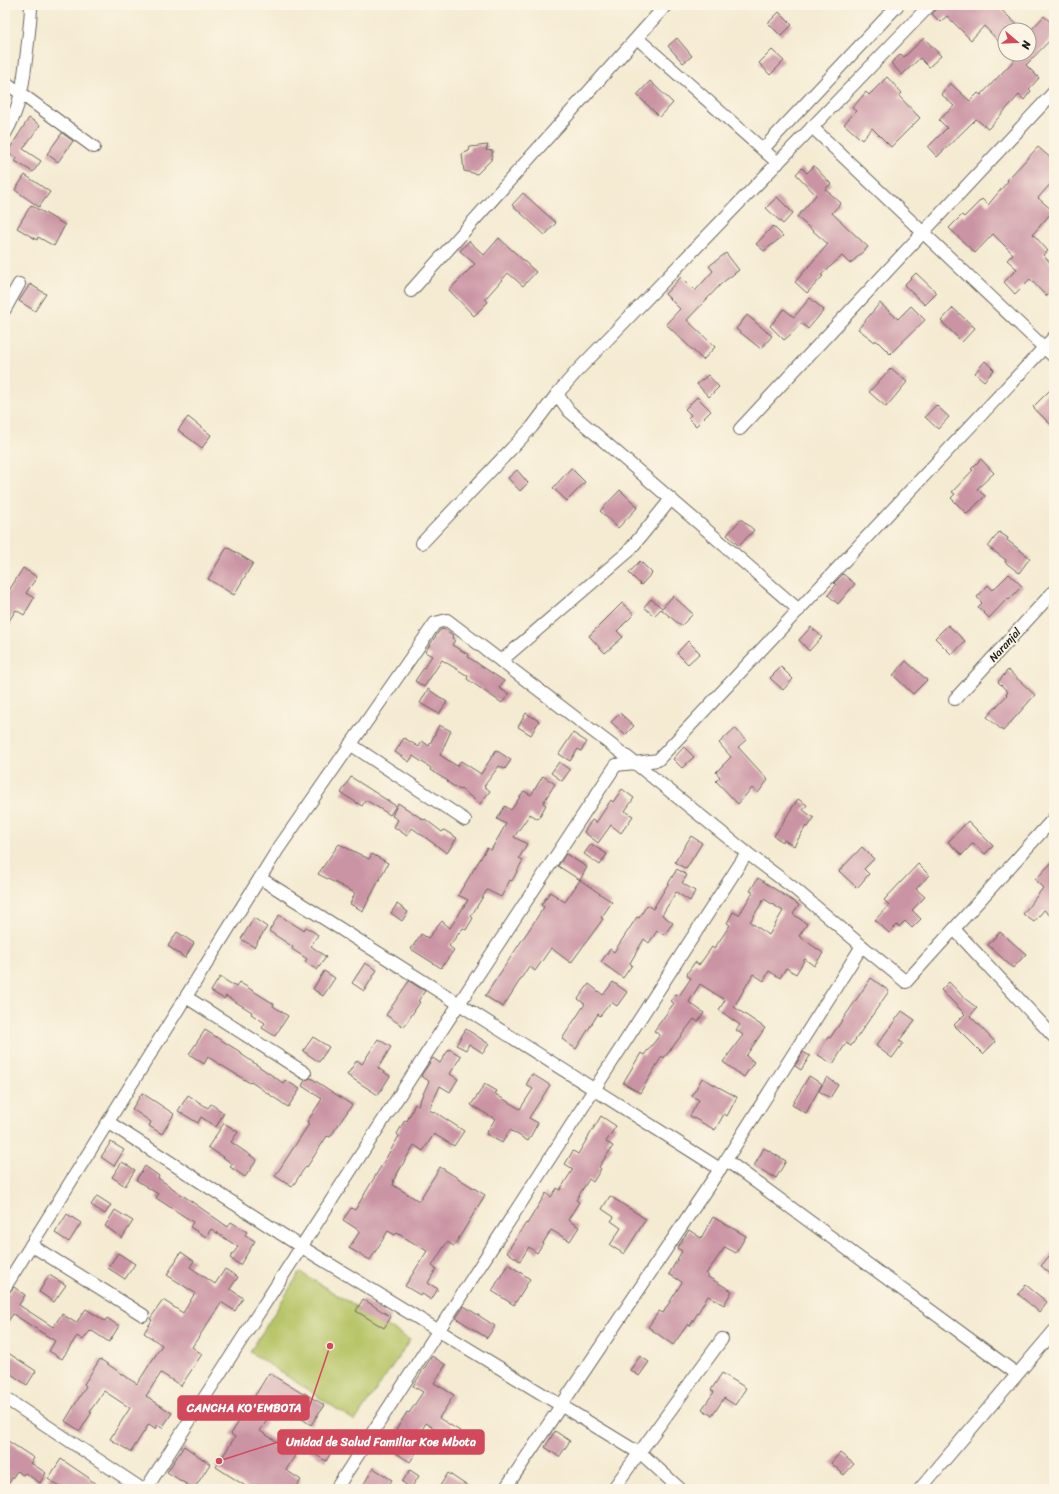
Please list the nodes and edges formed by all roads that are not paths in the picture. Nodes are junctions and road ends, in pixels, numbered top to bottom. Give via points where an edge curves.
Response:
1 (31, 5) edge
2 (666, 5) edge
3 (898, 5) edge
4 (930, 5) edge
5 (637, 38) junction
6 (5, 82) edge
7 (1054, 92) edge
8 (21, 95) junction
9 (812, 128) junction
10 (5, 134) edge
11 (94, 147) dead end
12 (763, 149) junction
13 (778, 162) junction
14 (924, 232) junction
15 (19, 284) dead end
16 (410, 291) dead end
17 (5, 309) edge
18 (1054, 337) edge
19 (1045, 348) junction
20 (1054, 357) edge
21 (557, 394) junction
22 (740, 429) dead end
23 (671, 499) junction
24 (422, 543) dead end
25 (1054, 591) edge
26 (799, 610) junction
27 (501, 661) junction
28 (955, 699) dead end
29 (350, 744) junction
30 (635, 763) junction
31 (1054, 818) edge
32 (465, 820) dead end
33 (747, 853) junction
34 (260, 878) junction
35 (954, 929) junction
36 (862, 946) junction
37 (186, 997) junction
38 (458, 1003) junction
39 (1054, 1037) edge
40 (305, 1073) dead end
41 (594, 1090) junction
42 (108, 1122) junction
43 (723, 1165) junction
44 (31, 1245) junction
45 (300, 1246) junction
46 (5, 1287) edge
47 (143, 1315) dead end
48 (438, 1330) junction
49 (1054, 1331) edge
50 (722, 1339) dead end
51 (1017, 1374) junction
52 (5, 1398) edge
53 (562, 1405) junction
54 (639, 1453) junction
55 (142, 1489) edge
56 (146, 1489) edge
57 (336, 1489) edge
58 (505, 1489) edge
59 (613, 1489) edge
60 (680, 1489) edge
61 (920, 1489) edge

1 - 8 street
2 - 5 street
3 - 12 street
4 - 9 street
5 - 12 street
5 - 16 street
6 - 8 street
7 - 14 street
8 - 10 street via 20,103
8 - 11 street
9 - 13 street
9 - 14 street
12 - 13 street
13 - 21 street
14 - 19 street
14 - 22 street
15 - 17 street
18 - 19 street
19 - 20 street
19 - 26 street
21 - 23 street via 569,411
21 - 24 street via 532,427
23 - 26 street
23 - 27 street via 628,552
25 - 28 street, Naranjal
26 - 30 street via 658,760
27 - 29 street via 447,620 435,622
27 - 30 street
29 - 32 street
29 - 34 street
30 - 33 street
30 - 38 street via 616,765
31 - 35 street
33 - 36 street via 795,889
33 - 41 street
34 - 37 street
34 - 38 street
35 - 36 street via 906,982
35 - 39 street
36 - 43 street
37 - 40 street
37 - 42 street
38 - 41 street
38 - 45 street
41 - 43 street
41 - 48 street
42 - 44 street
42 - 45 street
43 - 51 street
43 - 53 street
44 - 46 street
44 - 47 street
45 - 48 street
45 - 56 street
48 - 53 street
48 - 57 street
49 - 51 street
50 - 54 street
51 - 61 street
52 - 55 street
53 - 54 street
53 - 58 street
54 - 59 street
54 - 60 street

